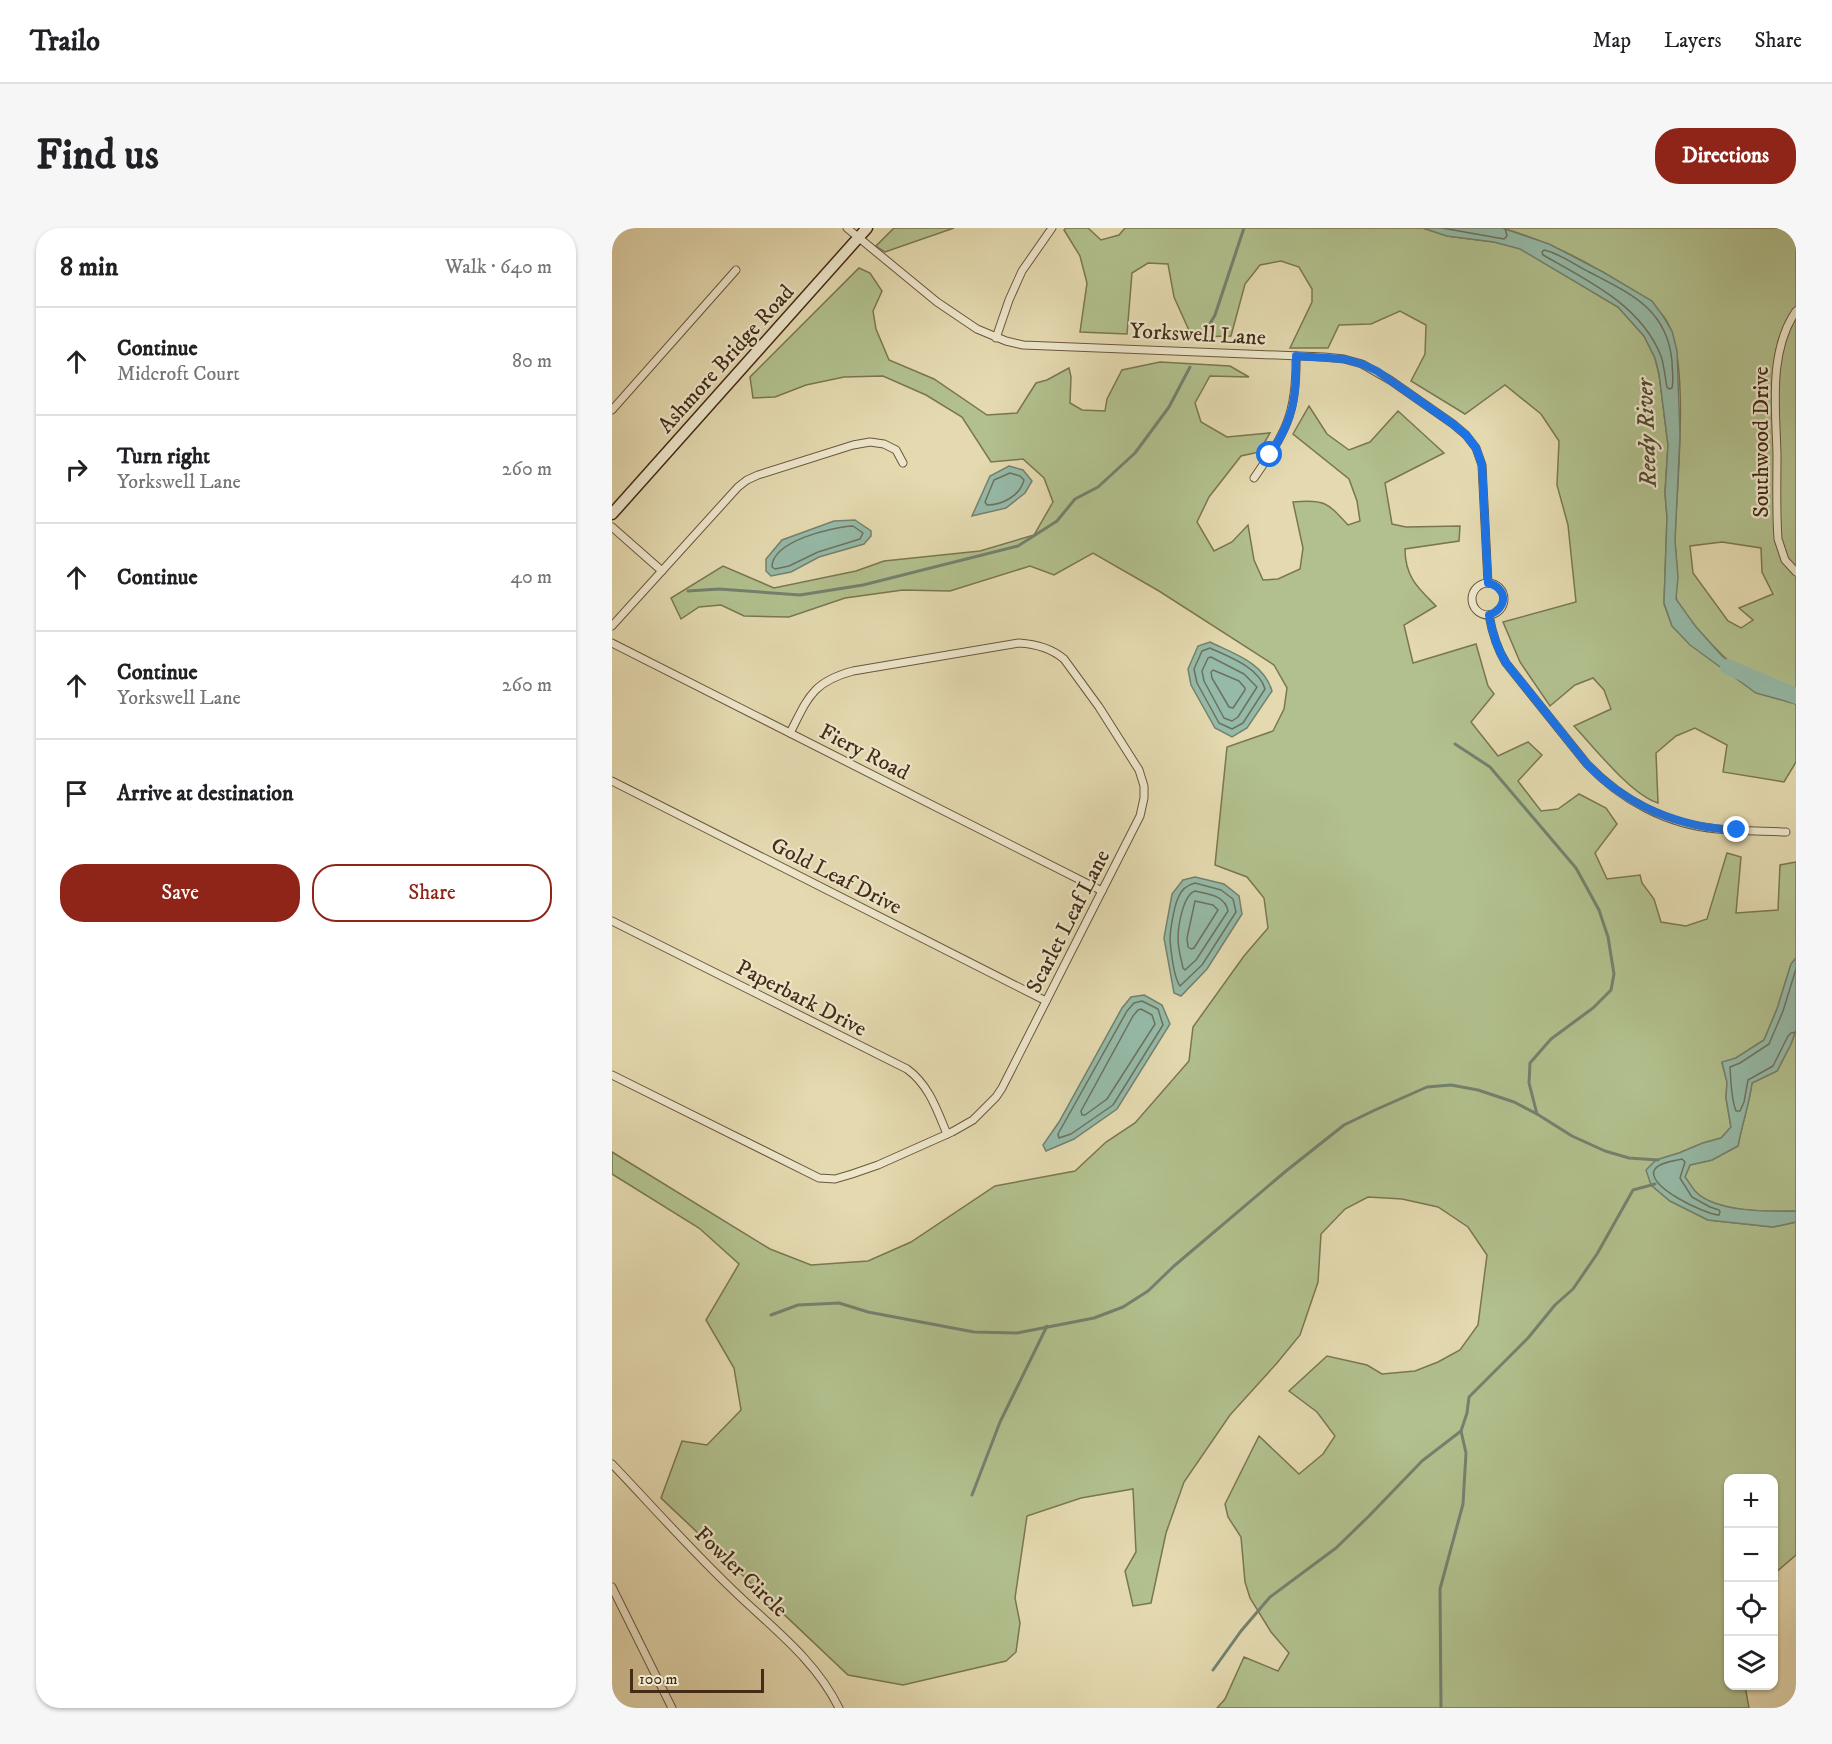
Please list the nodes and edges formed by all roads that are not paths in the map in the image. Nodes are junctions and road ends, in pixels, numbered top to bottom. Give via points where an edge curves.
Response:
1 (847, 228) edge
2 (867, 228) edge
3 (1052, 228) edge
4 (858, 238) junction
5 (736, 270) dead end
6 (1796, 311) edge
7 (996, 338) junction
8 (1296, 356) junction
9 (612, 410) edge
10 (903, 463) dead end
11 (1254, 478) dead end
12 (612, 514) edge
13 (612, 528) edge
14 (662, 571) junction
15 (1796, 572) edge
16 (1488, 583) junction
17 (1489, 615) junction
18 (612, 626) edge
19 (612, 643) edge
20 (790, 733) junction
21 (612, 781) edge
22 (1786, 832) dead end
23 (1102, 891) junction
24 (612, 921) edge
25 (1046, 1001) junction
26 (612, 1075) edge
27 (947, 1134) junction
28 (612, 1464) edge
29 (612, 1587) edge
30 (672, 1708) edge
31 (839, 1708) edge

1 - 4 street, Yorkswell Lane
2 - 4 main road, Ashmore Bridge Road
3 - 7 street via 1022,271
4 - 7 street, Yorkswell Lane via 937,302
4 - 12 main road, Ashmore Bridge Road
5 - 9 street
6 - 15 street, Southwood Drive via 1780,349 1776,377 1778,539 1785,560
7 - 8 street, Yorkswell Lane via 1023,345
8 - 11 street via 1295,391 1288,422
8 - 16 street, Yorkswell Lane via 1362,364 1466,435 1482,465
10 - 14 street via 896,450 870,442 758,475 738,488
13 - 14 street
14 - 18 street
16 - 17 street via 1499,588 1503,597 1501,607
16 - 17 street via 1476,589 1472,598 1478,612
17 - 22 street via 1493,636 1506,663 1587,764 1615,789 1666,818 1692,825
19 - 20 street, Fiery Road
20 - 23 street, Fiery Road
20 - 23 street, Scarlet Leaf Lane via 815,689 840,675 1019,643 1049,649 1065,659 1074,671 1131,754 1142,777 1144,798 1140,816
21 - 25 street, Gold Leaf Drive
23 - 25 street, Scarlet Leaf Lane
24 - 27 street, Paperbark Drive via 907,1070 928,1092
25 - 27 street, Scarlet Leaf Lane via 996,1097 973,1120
26 - 27 street, Scarlet Leaf Lane via 819,1178 852,1174
28 - 31 street, Fowler Circle via 714,1571 808,1661
29 - 30 street

